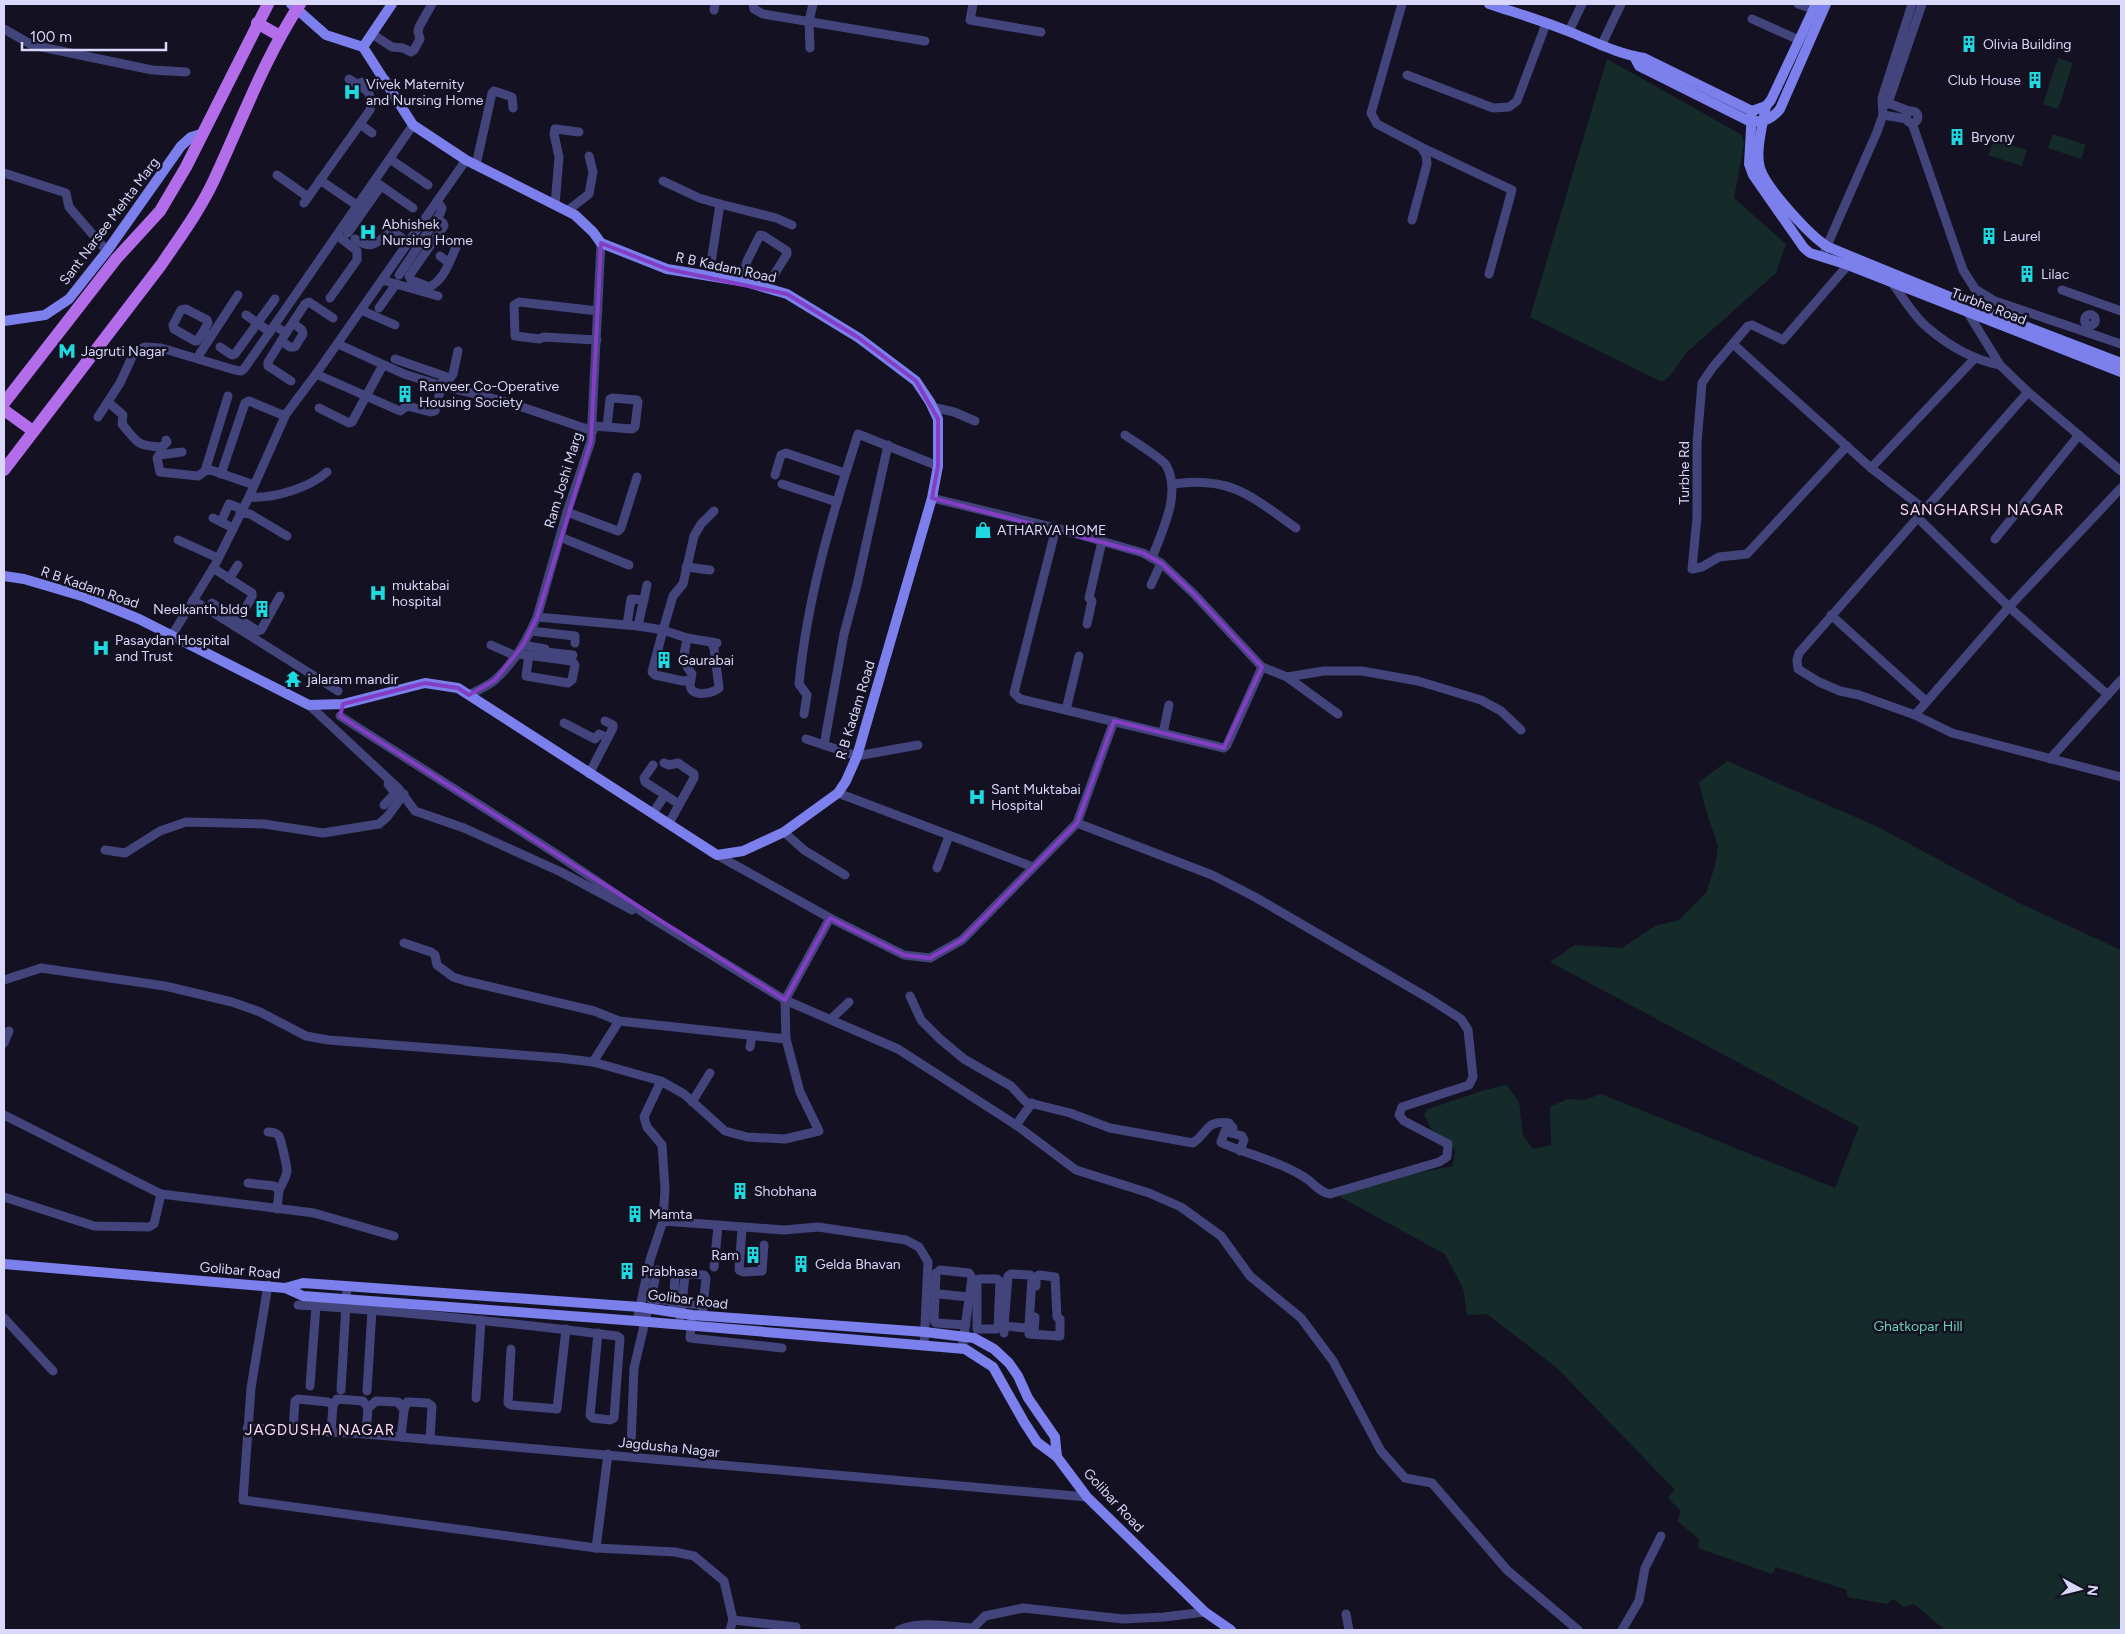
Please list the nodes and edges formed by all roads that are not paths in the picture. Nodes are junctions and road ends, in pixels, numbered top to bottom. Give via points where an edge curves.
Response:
1 (268, 4) edge
2 (392, 4) edge
3 (432, 4) edge
4 (753, 4) edge
5 (813, 4) edge
6 (972, 4) edge
7 (1402, 4) edge
8 (1489, 4) edge
9 (1582, 4) edge
10 (1621, 4) edge
11 (1798, 4) edge
12 (1826, 4) edge
13 (1912, 4) edge
14 (1922, 4) edge
15 (296, 5) edge
16 (1814, 6) edge
17 (1752, 19) dead end
18 (809, 21) junction
19 (257, 23) junction
20 (1546, 24) junction
21 (4, 29) edge
22 (1569, 31) junction
23 (1041, 32) dead end
24 (372, 34) junction
25 (280, 36) junction
26 (1799, 40) junction
27 (925, 41) dead end
28 (363, 46) junction
29 (1601, 46) junction
30 (810, 48) dead end
31 (1634, 56) junction
32 (186, 72) dead end
33 (1407, 75) dead end
34 (348, 79) dead end
35 (359, 80) dead end
36 (386, 80) junction
37 (1892, 80) junction
38 (368, 89) junction
39 (1766, 106) junction
40 (513, 108) dead end
41 (1885, 108) junction
42 (1752, 111) junction
43 (1764, 121) junction
44 (1751, 122) junction
45 (360, 124) junction
46 (413, 125) junction
47 (579, 132) dead end
48 (372, 133) dead end
49 (201, 134) junction
50 (1421, 147) junction
51 (589, 156) dead end
52 (390, 159) junction
53 (466, 160) junction
54 (476, 165) junction
55 (4, 173) edge
56 (277, 175) dead end
57 (320, 180) junction
58 (663, 181) dead end
59 (378, 184) junction
60 (428, 185) dead end
61 (437, 201) junction
62 (720, 204) junction
63 (555, 205) junction
64 (358, 206) junction
65 (413, 208) dead end
66 (567, 211) junction
67 (437, 219) junction
68 (1412, 220) dead end
69 (792, 225) dead end
70 (337, 236) junction
71 (408, 242) junction
72 (601, 243) junction
73 (456, 245) dead end
74 (1828, 247) junction
75 (107, 251) junction
76 (440, 256) dead end
77 (1822, 257) junction
78 (449, 263) junction
79 (1848, 265) junction
80 (1489, 274) dead end
81 (710, 276) junction
82 (397, 279) junction
83 (382, 280) junction
84 (741, 282) junction
85 (1892, 283) junction
86 (766, 288) junction
87 (2062, 290) dead end
88 (238, 295) dead end
89 (438, 296) dead end
90 (330, 298) dead end
91 (275, 299) dead end
92 (379, 308) dead end
93 (361, 310) junction
94 (598, 310) junction
95 (2121, 311) edge
96 (1968, 313) junction
97 (246, 315) dead end
98 (333, 318) dead end
99 (4, 321) edge
100 (293, 323) junction
101 (258, 324) junction
102 (395, 325) dead end
103 (2087, 328) junction
104 (272, 329) junction
105 (284, 337) junction
106 (597, 340) junction
107 (338, 344) junction
108 (1733, 344) junction
109 (2121, 344) edge
110 (220, 347) dead end
111 (2079, 351) junction
112 (458, 352) dead end
113 (197, 358) junction
114 (1975, 358) junction
115 (394, 359) dead end
116 (408, 363) junction
117 (2121, 363) edge
118 (383, 365) junction
119 (2000, 366) junction
120 (425, 369) junction
121 (2121, 372) edge
122 (316, 374) junction
123 (404, 374) junction
124 (444, 376) junction
125 (422, 380) junction
126 (291, 381) dead end
127 (442, 386) junction
128 (2028, 392) junction
129 (228, 396) dead end
130 (365, 396) junction
131 (108, 402) junction
132 (4, 403) edge
133 (932, 406) junction
134 (319, 408) dead end
135 (4, 410) edge
136 (98, 416) dead end
137 (285, 416) junction
138 (975, 421) dead end
139 (607, 427) junction
140 (593, 428) junction
141 (33, 431) junction
142 (1125, 435) dead end
143 (2079, 435) junction
144 (166, 440) dead end
145 (888, 445) junction
146 (1846, 446) junction
147 (182, 452) dead end
148 (938, 466) junction
149 (1871, 468) junction
150 (4, 470) edge
151 (205, 471) junction
152 (2121, 471) edge
153 (327, 472) dead end
154 (845, 473) junction
155 (221, 474) junction
156 (775, 475) dead end
157 (637, 477) dead end
158 (782, 484) dead end
159 (1173, 484) junction
160 (254, 485) junction
161 (2121, 488) edge
162 (249, 497) junction
163 (932, 498) junction
164 (837, 502) junction
165 (1924, 510) junction
166 (241, 511) junction
167 (714, 511) dead end
168 (567, 512) junction
169 (1918, 517) junction
170 (233, 528) junction
171 (1056, 528) junction
172 (1296, 528) dead end
173 (288, 536) dead end
174 (560, 537) junction
175 (1995, 539) dead end
176 (178, 540) dead end
177 (1102, 541) junction
178 (218, 558) junction
179 (1156, 561) junction
180 (238, 565) dead end
181 (629, 565) dead end
182 (686, 567) junction
183 (213, 568) junction
184 (710, 570) dead end
185 (4, 576) edge
186 (229, 579) junction
187 (647, 585) dead end
188 (1151, 585) dead end
189 (280, 596) dead end
190 (194, 600) junction
191 (644, 600) junction
192 (212, 603) dead end
193 (2009, 607) junction
194 (1832, 615) junction
195 (537, 617) junction
196 (239, 619) junction
197 (1087, 624) dead end
198 (627, 625) junction
199 (638, 626) junction
200 (663, 630) junction
201 (531, 631) junction
202 (547, 634) junction
203 (172, 635) junction
204 (687, 638) junction
205 (575, 643) dead end
206 (491, 645) dead end
207 (523, 645) junction
208 (545, 649) junction
209 (517, 655) junction
210 (530, 655) junction
211 (572, 655) dead end
212 (1078, 656) dead end
213 (1262, 667) junction
214 (1287, 677) junction
215 (691, 680) junction
216 (2121, 680) edge
217 (338, 690) dead end
218 (469, 694) junction
219 (2108, 695) junction
220 (1926, 701) junction
221 (343, 704) junction
222 (309, 705) junction
223 (1169, 705) dead end
224 (1066, 710) junction
225 (804, 714) dead end
226 (1338, 714) dead end
227 (1915, 714) junction
228 (340, 716) junction
229 (1114, 721) junction
230 (564, 723) dead end
231 (333, 726) junction
232 (1521, 730) dead end
233 (1163, 733) junction
234 (806, 739) dead end
235 (824, 745) junction
236 (918, 745) dead end
237 (857, 756) junction
238 (2050, 759) junction
239 (664, 762) dead end
240 (653, 765) dead end
241 (373, 772) dead end
242 (589, 774) junction
243 (2121, 777) edge
244 (389, 782) junction
245 (838, 793) junction
246 (404, 794) junction
247 (665, 795) junction
248 (679, 804) junction
249 (384, 806) dead end
250 (653, 813) junction
251 (669, 823) junction
252 (1078, 823) junction
253 (784, 832) junction
254 (948, 836) junction
255 (105, 850) dead end
256 (716, 855) junction
257 (1032, 867) junction
258 (937, 868) dead end
259 (845, 875) dead end
260 (830, 918) junction
261 (653, 919) junction
262 (404, 943) dead end
263 (4, 980) edge
264 (910, 996) dead end
265 (785, 1000) junction
266 (849, 1002) dead end
267 (831, 1019) junction
268 (619, 1021) junction
269 (9, 1031) dead end
270 (752, 1036) junction
271 (786, 1040) junction
272 (4, 1042) edge
273 (750, 1047) dead end
274 (593, 1062) junction
275 (710, 1072) dead end
276 (661, 1081) junction
277 (692, 1102) junction
278 (1032, 1103) junction
279 (4, 1115) edge
280 (1016, 1124) junction
281 (268, 1132) dead end
282 (1231, 1133) junction
283 (1240, 1151) junction
284 (248, 1183) dead end
285 (279, 1190) junction
286 (161, 1194) junction
287 (4, 1197) edge
288 (276, 1208) junction
289 (663, 1222) junction
290 (718, 1226) junction
291 (742, 1228) junction
292 (394, 1236) dead end
293 (764, 1245) dead end
294 (4, 1264) edge
295 (714, 1267) dead end
296 (268, 1285) junction
297 (347, 1287) junction
298 (285, 1288) junction
299 (930, 1293) junction
300 (970, 1297) junction
301 (346, 1303) junction
302 (298, 1305) dead end
303 (316, 1306) junction
304 (644, 1308) junction
305 (372, 1310) junction
306 (687, 1312) junction
307 (4, 1318) edge
308 (732, 1318) junction
309 (481, 1320) junction
310 (641, 1321) junction
311 (966, 1324) junction
312 (839, 1326) junction
313 (566, 1329) junction
314 (731, 1329) junction
315 (1004, 1330) junction
316 (925, 1332) junction
317 (1034, 1332) junction
318 (598, 1333) junction
319 (973, 1335) junction
320 (837, 1337) junction
321 (924, 1345) junction
322 (782, 1348) dead end
323 (511, 1349) dead end
324 (964, 1349) junction
325 (53, 1371) dead end
326 (310, 1386) dead end
327 (341, 1390) dead end
328 (367, 1391) dead end
329 (476, 1398) dead end
330 (1028, 1398) junction
331 (1012, 1401) junction
332 (333, 1405) junction
333 (368, 1408) junction
334 (404, 1410) junction
335 (247, 1428) junction
336 (293, 1430) junction
337 (331, 1432) junction
338 (366, 1434) junction
339 (401, 1437) junction
340 (430, 1440) junction
341 (631, 1445) dead end
342 (608, 1454) junction
343 (1057, 1457) junction
344 (1088, 1497) junction
345 (1661, 1536) dead end
346 (596, 1548) junction
347 (1205, 1612) junction
348 (1346, 1614) dead end
349 (733, 1620) junction
350 (796, 1627) dead end
351 (730, 1630) edge
352 (899, 1630) edge
353 (1231, 1630) edge
354 (1349, 1630) edge
355 (1578, 1630) edge
356 (1622, 1630) edge

1 - 19 main road
2 - 24 street
3 - 24 street via 419,27 420,40 411,52 392,47
4 - 18 street via 754,9 763,14
5 - 18 street
6 - 23 street via 970,20
7 - 50 street via 1371,112 1377,124
8 - 20 street
9 - 22 street
10 - 29 street
11 - 16 street
12 - 43 street via 1780,109
13 - 37 street
14 - 37 street
15 - 25 main road
15 - 28 street via 326,35
16 - 26 street
17 - 26 street
18 - 27 street
18 - 30 street
19 - 25 main road
19 - 49 main road
20 - 22 street
20 - 33 street via 1517,101 1508,107 1494,108
21 - 32 street via 32,45 152,70
22 - 29 street
24 - 28 street
25 - 141 main road via 213,182 185,230
26 - 39 street
28 - 36 street, R B Kadam Road
29 - 31 street
31 - 42 street
31 - 44 street via 1639,66
34 - 38 street
35 - 38 street
36 - 38 street
36 - 46 street, R B Kadam Road
37 - 41 street
38 - 45 street via 372,100 370,110
39 - 42 street
39 - 43 street
40 - 54 street via 512,97 492,94
41 - 74 street
41 - 103 street via 1909,118 1963,270 1975,289 1995,301
42 - 44 street, Turbhe Road
43 - 44 street
43 - 74 street via 1760,169 1802,225
44 - 77 street, Turbhe Road via 1749,164 1753,175 1804,248
45 - 48 street
45 - 57 street
46 - 52 street
46 - 53 street, R B Kadam Road
47 - 63 street via 555,129 560,157
49 - 75 street, Sant Narsee Mehta Marg via 191,137 181,146
49 - 132 main road via 160,211 97,282
50 - 68 street via 1427,164
50 - 80 street via 1512,190
51 - 66 street via 593,172 589,194
52 - 59 street
52 - 60 street
53 - 54 street, R B Kadam Road
53 - 61 street
54 - 63 street, R B Kadam Road
55 - 75 street via 66,193 68,207
56 - 57 street via 306,200
57 - 64 street
58 - 62 street
59 - 64 street
59 - 65 street
59 - 71 street via 352,236 362,244 370,245 393,232
61 - 67 street via 442,208
61 - 71 street
62 - 69 street
62 - 81 street
63 - 66 street, R B Kadam Road
64 - 70 street
66 - 72 street, R B Kadam Road via 593,232
67 - 78 street via 444,226 409,276 410,280 433,286
67 - 82 street
70 - 90 street via 358,255
70 - 104 street
71 - 83 street
72 - 81 street, R B Kadam Road via 666,269
72 - 94 street, Ram Joshi Marg
73 - 78 street
74 - 77 street
74 - 111 street
75 - 99 street, Sant Narsee Mehta Marg via 69,298 44,315
76 - 78 street
77 - 79 street, Turbhe Road
79 - 85 street, Turbhe Road
79 - 108 street, Turbhe Rd via 1783,340 1752,325
81 - 84 street, R B Kadam Road
82 - 83 street
82 - 89 street
82 - 92 street
83 - 93 street
84 - 86 street, R B Kadam Road
84 - 86 street via 760,235 787,251
85 - 96 street, Turbhe Road
85 - 114 street via 1927,328
86 - 133 street, R B Kadam Road via 787,294 859,338 916,381
87 - 95 street
88 - 113 street via 207,334
91 - 101 street
93 - 102 street
93 - 107 street
94 - 106 street, Ram Joshi Marg
94 - 106 street via 519,302 514,305 515,336
96 - 111 street, Turbhe Road
96 - 119 street
97 - 101 street
98 - 100 street via 309,302
100 - 105 street
100 - 105 street via 303,334 295,347 290,347
101 - 104 street
101 - 110 street via 236,354 232,355
103 - 109 street
103 - 111 street
104 - 105 street
104 - 113 street via 241,371
105 - 126 street via 268,366
106 - 140 street, Ram Joshi Marg
107 - 118 street
107 - 122 street
108 - 146 street
108 - 146 street, Turbhe Rd via 1702,384 1692,569 1719,557 1747,554
111 - 117 street
111 - 121 street, Turbhe Road
112 - 124 street via 454,374 450,378
113 - 131 street via 162,348 138,350
114 - 119 street
114 - 149 street
115 - 116 street
116 - 120 street
116 - 123 street
118 - 123 street
118 - 130 street
119 - 128 street
120 - 124 street
120 - 125 street
122 - 130 street
122 - 137 street
123 - 125 street
124 - 127 street
125 - 127 street
127 - 130 street via 435,411 431,412 407,406 400,411
127 - 140 street
128 - 143 street
128 - 165 street
129 - 151 street
130 - 134 street via 349,423
131 - 136 street
131 - 144 street via 123,415 122,424 138,444 162,447
133 - 138 street
133 - 148 street, R B Kadam Road via 938,419
135 - 141 main road
137 - 155 street via 249,400 245,403
137 - 160 street
139 - 139 street via 635,427 637,400 610,399
139 - 140 street
140 - 168 street, Ram Joshi Marg via 592,441
141 - 150 main road
142 - 159 street via 1165,463
143 - 152 street
143 - 175 street
145 - 148 street
145 - 154 street via 858,434
145 - 235 street via 842,642
146 - 149 street
147 - 151 street via 159,455 160,472 198,476
148 - 163 street, R B Kadam Road
149 - 165 street
151 - 155 street
153 - 162 street via 318,480 280,494
154 - 156 street via 786,453 781,455
154 - 164 street
155 - 160 street
157 - 168 street via 618,531
158 - 164 street
159 - 172 street via 1208,482 1234,487
159 - 179 street
160 - 162 street
161 - 193 street
162 - 166 street
163 - 171 street
163 - 237 street, R B Kadam Road
164 - 225 street via 808,614 801,656 799,684 807,695
165 - 169 street
166 - 170 street
166 - 170 street via 229,504 217,520
166 - 173 street
167 - 182 street via 694,536
168 - 174 street, Ram Joshi Marg
169 - 193 street
169 - 194 street
170 - 178 street
171 - 177 street
171 - 224 street via 1014,693 1020,699
174 - 181 street
174 - 195 street, Ram Joshi Marg
176 - 178 street
177 - 179 street via 1143,553
177 - 197 street via 1089,598 1092,601
178 - 183 street
179 - 188 street
179 - 213 street via 1197,598
180 - 186 street
182 - 184 street
182 - 200 street via 683,584 673,596
183 - 186 street
183 - 190 street
185 - 203 street, R B Kadam Road via 85,598
186 - 196 street via 252,593
187 - 191 street
189 - 196 street via 261,630
190 - 203 street
190 - 217 street
191 - 198 street via 631,599
191 - 199 street
192 - 196 street
193 - 219 street
193 - 220 street
194 - 220 street
194 - 227 street via 1799,652 1798,669 1840,691
195 - 198 street
195 - 201 street, Ram Joshi Marg
198 - 199 street
199 - 200 street
200 - 204 street
200 - 215 street via 652,672 683,681
201 - 202 street
201 - 207 street, Ram Joshi Marg
202 - 205 street via 575,636
202 - 208 street
203 - 222 street, R B Kadam Road
204 - 215 street via 683,661 692,674
204 - 215 street via 714,643 719,688 700,694 693,691
206 - 209 street
207 - 208 street
207 - 209 street, Ram Joshi Marg
208 - 211 street via 545,652
209 - 210 street
209 - 218 street, Ram Joshi Marg via 495,680
210 - 210 street via 572,661 575,665 572,680 568,683 526,676
212 - 224 street
213 - 214 street
213 - 233 street via 1227,746 1224,748
214 - 226 street
214 - 232 street via 1324,671 1353,671 1418,680 1481,700 1501,711
216 - 219 street
218 - 221 street, R B Kadam Road via 458,688 425,683
218 - 242 street, R B Kadam Road
219 - 238 street
220 - 227 street
221 - 222 street, R B Kadam Road
221 - 228 street
222 - 231 street
223 - 233 street
224 - 229 street
227 - 238 street via 1952,733
228 - 231 street
228 - 261 street
229 - 233 street
229 - 252 street
230 - 242 street via 595,739 603,730
231 - 244 street
234 - 235 street
235 - 237 street
236 - 237 street
237 - 245 street, R B Kadam Road
238 - 243 street
239 - 248 street via 669,766 678,763 694,774
240 - 247 street via 644,778 645,782
241 - 244 street
242 - 250 street, R B Kadam Road
244 - 246 street
244 - 249 street via 395,793
245 - 253 street, R B Kadam Road
245 - 254 street
246 - 255 street via 379,824 323,833 264,824 186,822 160,830 125,853
246 - 261 street via 415,810 464,828 552,868
247 - 248 street
247 - 250 street
248 - 251 street
250 - 251 street, R B Kadam Road
251 - 256 street, R B Kadam Road
252 - 257 street
252 - 283 street via 1212,875 1255,897 1430,999 1461,1019 1468,1030 1474,1077 1469,1085 1402,1107 1398,1114 1404,1121 1448,1144 1447,1157 1439,1162 1330,1194 1306,1178
253 - 256 street, R B Kadam Road via 743,850
253 - 259 street via 804,850
254 - 257 street
254 - 258 street
256 - 260 street
257 - 260 street via 962,940 930,958 904,955
260 - 265 street
261 - 265 street
262 - 268 street via 431,952 437,965 453,977 594,1011
263 - 274 street via 41,968 165,986 232,1002 260,1012 306,1036 328,1040
264 - 278 street via 921,1020 940,1039 964,1058 1011,1086 1026,1102
265 - 267 street
265 - 271 street
266 - 267 street
267 - 280 street via 898,1049
268 - 270 street
268 - 274 street
269 - 272 street
270 - 271 street
270 - 273 street
271 - 277 street via 800,1092 819,1131 785,1139 747,1137 725,1131
274 - 276 street
275 - 277 street
276 - 277 street
276 - 289 street via 644,1117 647,1128 662,1145
278 - 280 street
278 - 282 street via 1110,1128 1193,1143 1214,1122 1230,1123
279 - 286 street
280 - 355 street via 1076,1170 1181,1207 1221,1236 1250,1276 1301,1318 1333,1361 1380,1451 1405,1478 1432,1483 1507,1570
281 - 285 street via 275,1132 278,1136 286,1160 287,1173
282 - 283 street via 1242,1136 1244,1140
282 - 283 street via 1225,1131 1221,1142
284 - 285 street via 274,1186
285 - 288 street
286 - 287 street via 154,1224 149,1227 94,1226
286 - 288 street
288 - 292 street via 314,1213
289 - 290 street
289 - 304 street via 653,1252
290 - 291 street
290 - 295 street
291 - 293 street via 739,1270 762,1271
291 - 299 street via 818,1228 906,1240 919,1247 928,1262
294 - 296 street, Golibar Road
296 - 298 street, Golibar Road
296 - 335 street
297 - 298 street, Golibar Road via 303,1284
297 - 301 street
297 - 304 street, Golibar Road
298 - 301 street via 303,1296
299 - 300 street
299 - 300 street via 938,1271 969,1273 972,1278
299 - 311 street via 936,1323
299 - 316 street
300 - 311 street
301 - 303 street
301 - 305 street
301 - 310 street
301 - 327 street
302 - 303 street
303 - 326 street
304 - 306 street, Golibar Road
304 - 310 street
305 - 309 street
305 - 328 street
306 - 308 street, Golibar Road
306 - 310 street via 680,1325
306 - 314 street
306 - 322 street via 690,1338
307 - 325 street
308 - 312 street, Golibar Road
308 - 314 street
309 - 313 street
309 - 329 street
310 - 341 street via 634,1368
311 - 319 street
312 - 316 street, Golibar Road
312 - 320 street
313 - 318 street
313 - 323 street via 557,1409 508,1403
314 - 320 street
315 - 315 street via 1008,1276 1030,1275 1029,1326
315 - 317 street
315 - 319 street
316 - 319 street, Golibar Road
316 - 321 street
317 - 317 street via 1059,1334 1055,1277 1036,1277
318 - 318 street via 620,1338 614,1418 610,1420 590,1415
319 - 319 street via 998,1327 1000,1281 997,1279 979,1278 977,1281
319 - 324 street
319 - 330 street, Golibar Road via 1009,1362
320 - 321 street
321 - 324 street
324 - 331 street via 993,1367
330 - 331 street
330 - 343 street, Golibar Road via 1055,1437
331 - 343 street via 1037,1442
332 - 333 street via 337,1399 363,1401
332 - 336 street via 298,1399 295,1401
332 - 337 street
333 - 334 street via 376,1401 398,1402
333 - 338 street
334 - 339 street
334 - 340 street via 407,1402 432,1406
335 - 336 street, Jagdusha Nagar
335 - 346 street via 243,1500
336 - 337 street, Jagdusha Nagar
337 - 338 street, Jagdusha Nagar
338 - 339 street, Jagdusha Nagar
339 - 340 street, Jagdusha Nagar
340 - 342 street, Jagdusha Nagar
342 - 344 street, Jagdusha Nagar
342 - 346 street
343 - 344 street, Golibar Road
344 - 347 street, Golibar Road
345 - 356 street via 1645,1568 1639,1601
346 - 349 street via 694,1556 724,1581
347 - 352 street via 1123,1619 1023,1608 985,1616 973,1628 926,1625
347 - 353 street, Golibar Road
348 - 354 street
349 - 350 street
349 - 351 street

